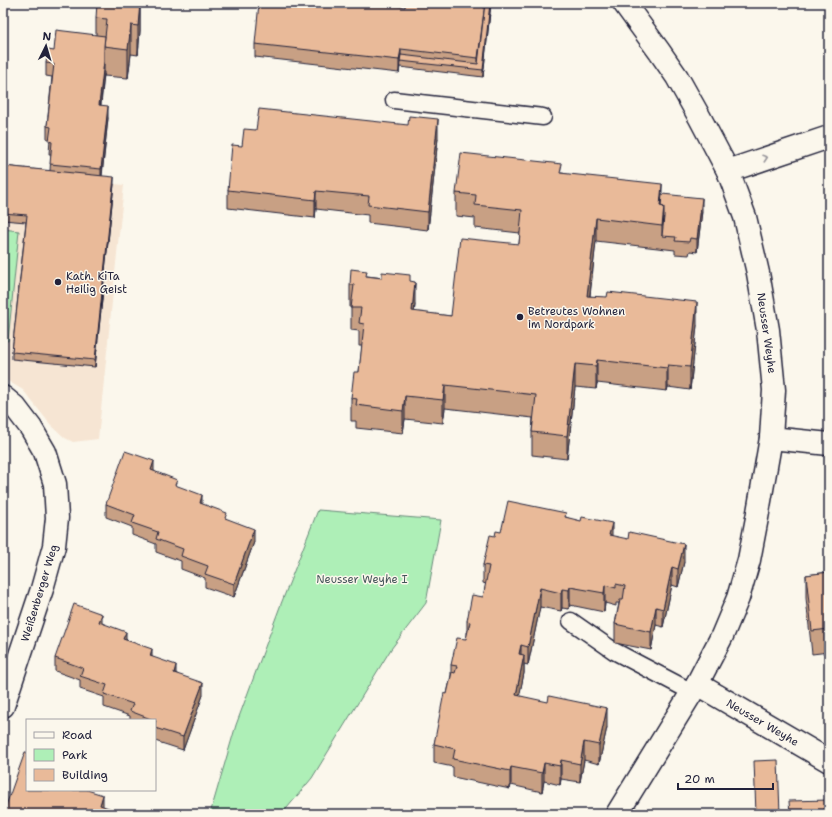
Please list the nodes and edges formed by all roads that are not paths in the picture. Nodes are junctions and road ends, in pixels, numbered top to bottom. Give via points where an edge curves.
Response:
1 (624, 3) edge
2 (394, 100) dead end
3 (543, 117) dead end
4 (829, 137) edge
5 (728, 171) junction
6 (3, 397) edge
7 (771, 438) junction
8 (829, 444) edge
9 (571, 621) dead end
10 (695, 688) junction
11 (3, 706) edge
12 (829, 761) edge
13 (618, 814) edge

1 - 5 street, Neusser Weyhe via 677,77
2 - 3 lane
5 -> 4 street
5 - 7 street, Neusser Weyhe via 745,217 768,330 774,390
6 - 11 street, Weißenberger Weg via 32,428 45,452 55,484 57,518 54,546 42,589
7 - 8 street
7 - 10 street, Neusser Weyhe via 749,560 738,598
9 - 10 lane via 614,651
10 - 12 street, Neusser Weyhe
10 - 13 street, Neusser Weyhe

